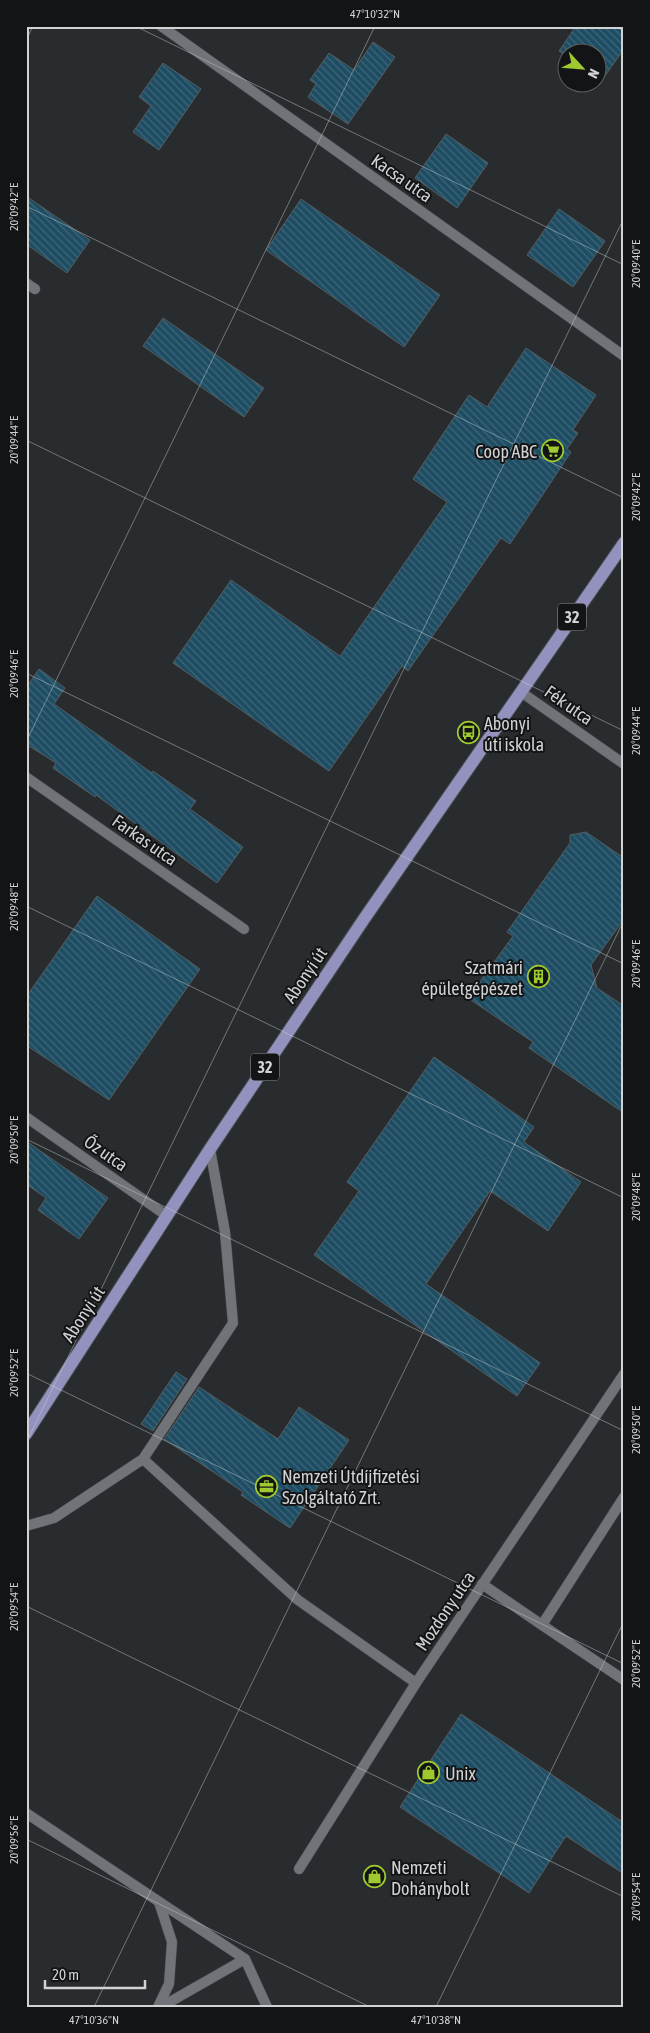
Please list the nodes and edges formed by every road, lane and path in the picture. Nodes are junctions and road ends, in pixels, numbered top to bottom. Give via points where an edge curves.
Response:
1 (161, 26) edge
2 (624, 356) edge
3 (624, 543) edge
4 (521, 692) junction
5 (624, 764) edge
6 (26, 777) edge
7 (244, 929) dead end
8 (26, 1117) edge
9 (210, 1149) junction
10 (168, 1216) junction
11 (624, 1374) edge
12 (26, 1434) edge
13 (143, 1459) junction
14 (624, 1497) edge
15 (26, 1526) edge
16 (482, 1584) junction
17 (542, 1625) junction
18 (624, 1680) edge
19 (416, 1684) junction
20 (26, 1812) edge
21 (299, 1869) dead end
22 (159, 1902) junction
23 (244, 1959) junction
24 (160, 2007) edge
25 (267, 2007) edge

1 - 2 street, Kacsa utca
3 - 4 main road, Abonyi út / 32
4 - 5 street, Fék utca
4 - 9 main road, Abonyi út / 32
6 - 7 street, Farkas utca
8 - 10 street, Őz utca
9 - 10 main road, Abonyi út / 32
9 - 13 street via 225,1232 233,1323
10 - 12 main road, Abonyi út / 32
11 - 16 street, Mozdony utca
13 - 15 street via 54,1518
13 - 19 street via 298,1600
14 - 17 street
16 - 17 street
16 - 19 street, Mozdony utca
17 - 18 street
19 - 21 street, Mozdony utca
20 - 22 street
22 - 23 street
22 - 24 street via 172,1942 169,1984
23 - 24 street
23 - 25 street

